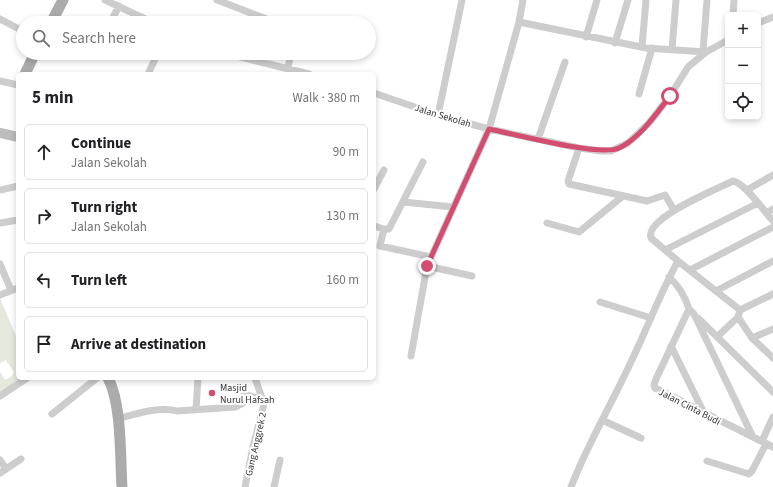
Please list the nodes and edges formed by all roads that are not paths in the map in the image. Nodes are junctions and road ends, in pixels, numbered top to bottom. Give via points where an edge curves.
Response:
1 (63, 0) edge
2 (105, 0) edge
3 (217, 0) edge
4 (462, 0) edge
5 (522, 0) edge
6 (597, 0) edge
7 (628, 0) edge
8 (646, 0) edge
9 (676, 0) edge
10 (707, 0) edge
11 (734, 0) edge
12 (119, 6) junction
13 (733, 12) edge
14 (55, 16) edge
15 (114, 16) edge
16 (140, 16) edge
17 (259, 16) edge
18 (773, 17) edge
19 (0, 19) edge
20 (519, 22) junction
21 (761, 22) edge
22 (16, 27) edge
23 (586, 37) junction
24 (725, 42) edge
25 (615, 43) junction
26 (642, 48) junction
27 (652, 48) junction
28 (672, 49) junction
29 (705, 52) junction
30 (32, 60) edge
31 (155, 60) edge
32 (254, 60) edge
33 (290, 60) edge
34 (565, 62) dead end
35 (288, 68) junction
36 (26, 72) edge
37 (149, 72) edge
38 (302, 72) edge
39 (0, 81) edge
40 (16, 85) edge
41 (639, 94) dead end
42 (376, 95) edge
43 (438, 115) junction
44 (489, 129) junction
45 (0, 133) edge
46 (16, 136) edge
47 (538, 139) junction
48 (579, 148) junction
49 (423, 162) dead end
50 (384, 170) dead end
51 (773, 175) edge
52 (376, 185) edge
53 (16, 186) edge
54 (0, 190) edge
55 (747, 190) junction
56 (623, 196) junction
57 (403, 202) junction
58 (758, 203) junction
59 (453, 207) junction
60 (773, 209) edge
61 (674, 210) junction
62 (766, 213) junction
63 (16, 220) edge
64 (773, 220) edge
65 (0, 223) edge
66 (547, 223) dead end
67 (376, 227) edge
68 (773, 228) edge
69 (384, 229) junction
70 (377, 245) edge
71 (665, 250) junction
72 (430, 257) junction
73 (678, 261) junction
74 (773, 261) edge
75 (0, 264) edge
76 (427, 266) junction
77 (690, 270) junction
78 (472, 276) dead end
79 (669, 276) junction
80 (15, 289) edge
81 (716, 291) junction
82 (773, 294) edge
83 (0, 295) edge
84 (600, 302) dead end
85 (691, 311) junction
86 (739, 314) junction
87 (651, 318) junction
88 (773, 329) edge
89 (717, 337) junction
90 (752, 338) junction
91 (672, 346) junction
92 (411, 356) dead end
93 (773, 358) edge
94 (24, 380) edge
95 (94, 380) edge
96 (109, 380) edge
97 (198, 380) edge
98 (256, 380) edge
99 (773, 392) edge
100 (0, 396) edge
101 (264, 400) junction
102 (196, 409) junction
103 (704, 413) junction
104 (52, 414) dead end
105 (773, 418) edge
106 (117, 419) junction
107 (602, 420) junction
108 (752, 435) junction
109 (641, 438) dead end
110 (767, 444) edge
111 (21, 459) dead end
112 (0, 460) edge
113 (280, 460) dead end
114 (707, 461) dead end
115 (3, 471) edge
116 (122, 487) edge
117 (245, 487) edge
118 (274, 487) edge
119 (571, 487) edge

1 - 14 main road
2 - 12 street
3 - 17 street
4 - 43 street
5 - 20 street
6 - 23 street
7 - 25 street
8 - 26 street
9 - 28 street
10 - 29 street
11 - 13 street
12 - 15 street
12 - 16 street
18 - 21 street
19 - 22 street
20 - 23 street
20 - 44 street
23 - 25 street
24 - 29 street, Jalan Sekolah
25 - 26 street
26 - 27 street
27 - 28 street
27 - 41 street
28 - 29 street
29 - 48 street, Jalan Sekolah via 688,67 660,110 628,142 611,151
30 - 36 main road
31 - 37 street
32 - 35 street
33 - 35 street
34 - 47 street
35 - 38 street
39 - 40 street
42 - 43 street, Jalan Sekolah
43 - 44 street, Jalan Sekolah
44 - 47 street, Jalan Sekolah
44 - 59 street
45 - 46 main road
47 - 48 street, Jalan Sekolah
48 - 56 street via 568,184
49 - 57 street
50 - 52 street
51 - 55 street
53 - 54 street
55 - 58 street
55 - 61 street via 733,181
56 - 61 street via 648,201 665,195
56 - 66 street via 580,232
57 - 59 street
57 - 69 street via 389,229
58 - 62 street
58 - 71 street
59 - 72 street
60 - 62 street
61 - 71 street via 659,220 651,232 651,238
62 - 64 street
63 - 65 street
67 - 69 street
68 - 77 street
69 - 70 street
70 - 72 street
71 - 73 street
72 - 76 street
73 - 77 street
73 - 79 street
74 - 81 street
75 - 80 street
76 - 78 street
76 - 92 street
77 - 81 street
79 - 85 street via 678,286
79 - 87 street
80 - 83 street
81 - 86 street
82 - 86 street
84 - 87 street
85 - 89 street
85 - 91 street, Jalan Cinta Budi
85 - 108 street
86 - 89 street
86 - 90 street
87 - 107 street
88 - 90 street
89 - 99 street
90 - 93 street
91 - 103 street
91 - 103 street, Jalan Cinta Budi via 655,387
94 - 100 street
95 - 104 street
96 - 106 main road via 113,389
97 - 102 street
98 - 101 street, Gang Anggrek 2 via 259,394
101 - 102 street via 244,394 240,406
101 - 117 street, Gang Anggrek 2
102 - 106 street via 148,412
103 - 108 street, Jalan Cinta Budi
105 - 110 street
106 - 116 main road
107 - 109 street
107 - 119 street
108 - 110 street, Jalan Cinta Budi
110 - 114 street via 749,474
111 - 115 street
112 - 115 street
113 - 118 street

